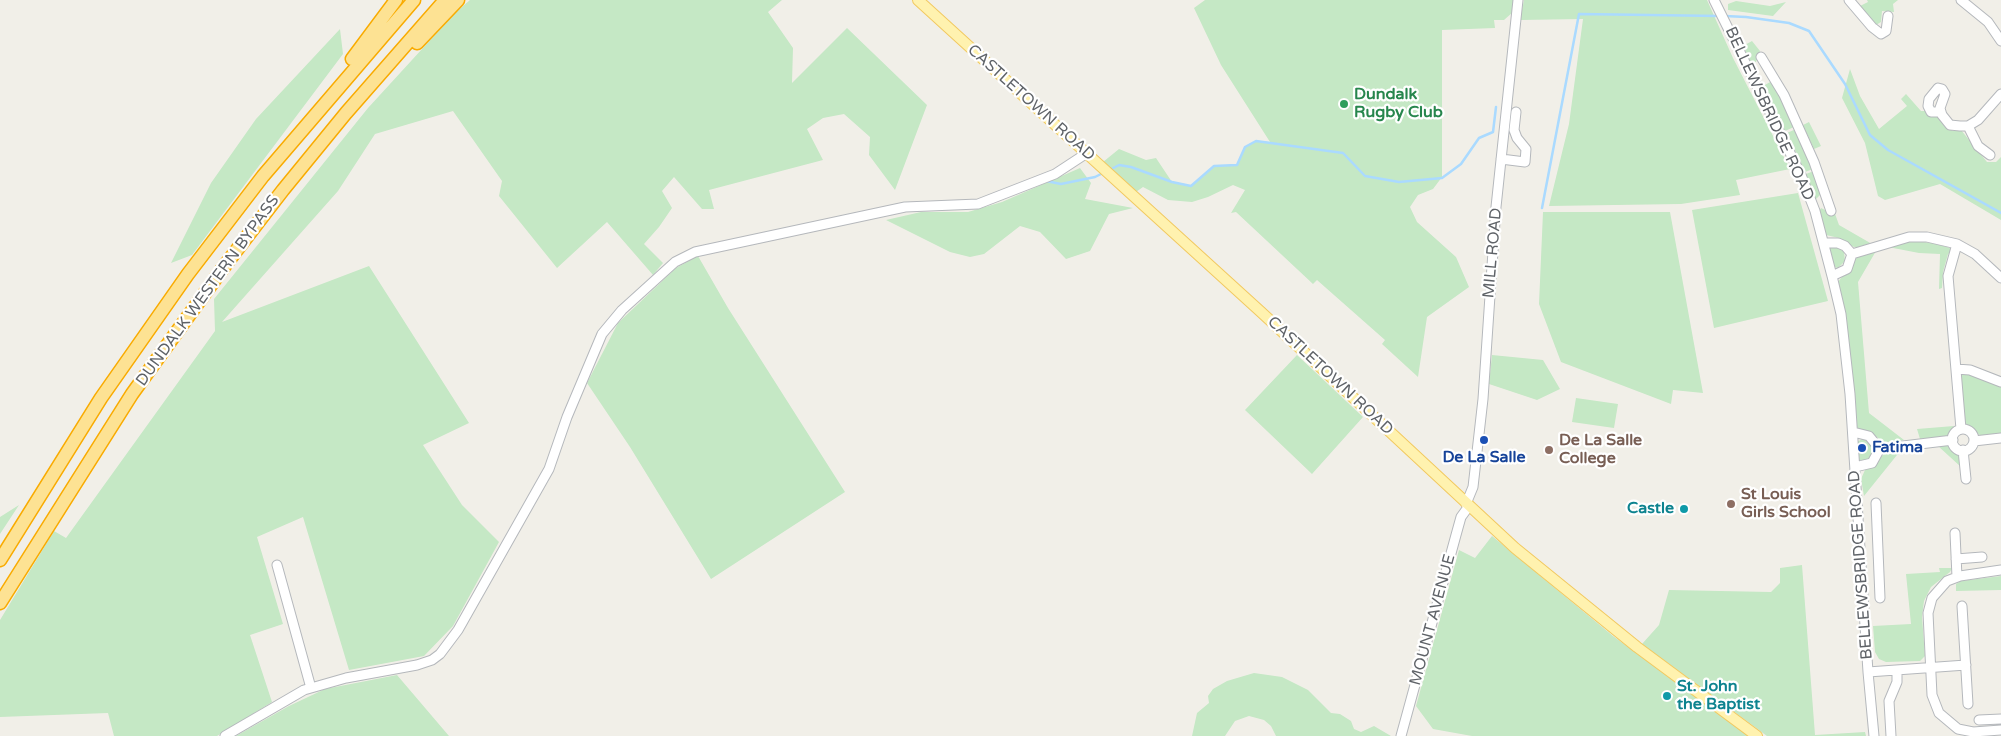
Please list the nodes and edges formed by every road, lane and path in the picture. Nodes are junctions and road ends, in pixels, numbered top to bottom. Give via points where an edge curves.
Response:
1 (396, 0) edge
2 (414, 0) edge
3 (445, 0) edge
4 (458, 0) edge
5 (918, 0) edge
6 (1518, 0) edge
7 (1714, 0) edge
8 (1849, 0) edge
9 (1960, 0) edge
10 (1888, 16) dead end
11 (2001, 41) edge
12 (1749, 69) junction
13 (2001, 94) edge
14 (1516, 112) dead end
15 (1941, 112) dead end
16 (1968, 126) junction
17 (1086, 154) junction
18 (1990, 155) dead end
19 (1501, 159) junction
20 (263, 176) junction
21 (1828, 201) junction
22 (1813, 206) junction
23 (1831, 211) dead end
24 (1824, 243) junction
25 (1957, 244) junction
26 (1852, 254) junction
27 (1832, 276) junction
28 (2001, 278) edge
29 (1956, 369) junction
30 (2001, 382) edge
31 (132, 394) junction
32 (1961, 429) junction
33 (1853, 432) junction
34 (2001, 438) edge
35 (1952, 440) junction
36 (1974, 441) junction
37 (1878, 449) junction
38 (1963, 450) junction
39 (1855, 467) junction
40 (1966, 479) dead end
41 (1876, 503) dead end
42 (1467, 505) junction
43 (1878, 530) junction
44 (1859, 531) junction
45 (1954, 533) dead end
46 (1982, 557) dead end
47 (1956, 558) junction
48 (0, 560) edge
49 (277, 564) dead end
50 (2001, 570) edge
51 (1958, 577) junction
52 (1880, 598) dead end
53 (0, 603) edge
54 (1962, 606) dead end
55 (1966, 665) junction
56 (1930, 668) junction
57 (1897, 670) junction
58 (1868, 672) junction
59 (311, 688) junction
60 (1968, 704) dead end
61 (2001, 719) edge
62 (1979, 720) dead end
63 (2001, 730) edge
64 (225, 736) edge
65 (1402, 736) edge
66 (1757, 736) edge
67 (1874, 736) edge
68 (1892, 736) edge

1 - 20 highway
2 - 20 highway, DUNDALK WESTERN BYPASS
3 - 31 highway, DUNDALK WESTERN BYPASS via 389,61 282,190
4 - 31 highway via 406,54 286,195
5 - 17 main road, CASTLETOWN ROAD
6 - 19 street, MILL ROAD
7 - 12 street, BELLEWSBRIDGE ROAD
8 - 10 street via 1882,34 1886,31
9 - 11 street via 1988,22
12 - 21 street via 1763,60 1784,95
12 - 22 street, BELLEWSBRIDGE ROAD
13 - 16 street via 1978,120
14 - 19 street via 1514,130 1526,149 1525,162
15 - 16 street via 1950,125
16 - 18 street via 1972,137
17 - 42 main road, CASTLETOWN ROAD
17 - 59 street via 1055,174 978,204 905,207 695,252 675,262 622,310 602,334 573,401 549,469 447,647 432,660
19 - 42 street, MILL ROAD via 1483,399 1474,487
20 - 48 highway, DUNDALK WESTERN BYPASS via 188,274 101,398
21 - 22 street
21 - 23 street
22 - 24 street, BELLEWSBRIDGE ROAD
24 - 26 street via 1838,243
24 - 27 street, BELLEWSBRIDGE ROAD
25 - 26 street via 1927,237 1908,237
25 - 28 street via 1975,254
25 - 29 street via 1948,276
26 - 27 street via 1847,269
27 - 33 street, BELLEWSBRIDGE ROAD via 1841,314
29 - 30 street via 1970,370
29 - 32 street
31 - 53 highway, DUNDALK WESTERN BYPASS
32 - 35 street
32 - 36 street via 1971,432
33 - 37 street via 1869,436 1876,441
33 - 39 street, BELLEWSBRIDGE ROAD
34 - 36 street
35 - 37 street
35 - 38 street
36 - 38 street via 1970,448
37 - 39 street via 1872,463
38 - 40 street
39 - 44 street, BELLEWSBRIDGE ROAD
41 - 43 street
42 - 65 street, MOUNT AVENUE via 1461,517
42 - 66 main road, CASTLETOWN ROAD via 1638,648
43 - 44 street
43 - 52 street
44 - 58 street, BELLEWSBRIDGE ROAD
45 - 47 street
46 - 47 street
47 - 51 street
49 - 59 street
50 - 51 street
51 - 56 street via 1947,580 1932,598 1928,613
54 - 55 street
55 - 56 street
55 - 60 street
56 - 57 street
56 - 63 street via 1932,695 1944,720 1973,732
57 - 58 street
57 - 68 street via 1897,682 1889,701
58 - 67 street, BELLEWSBRIDGE ROAD
59 - 64 street via 286,699
61 - 62 street

